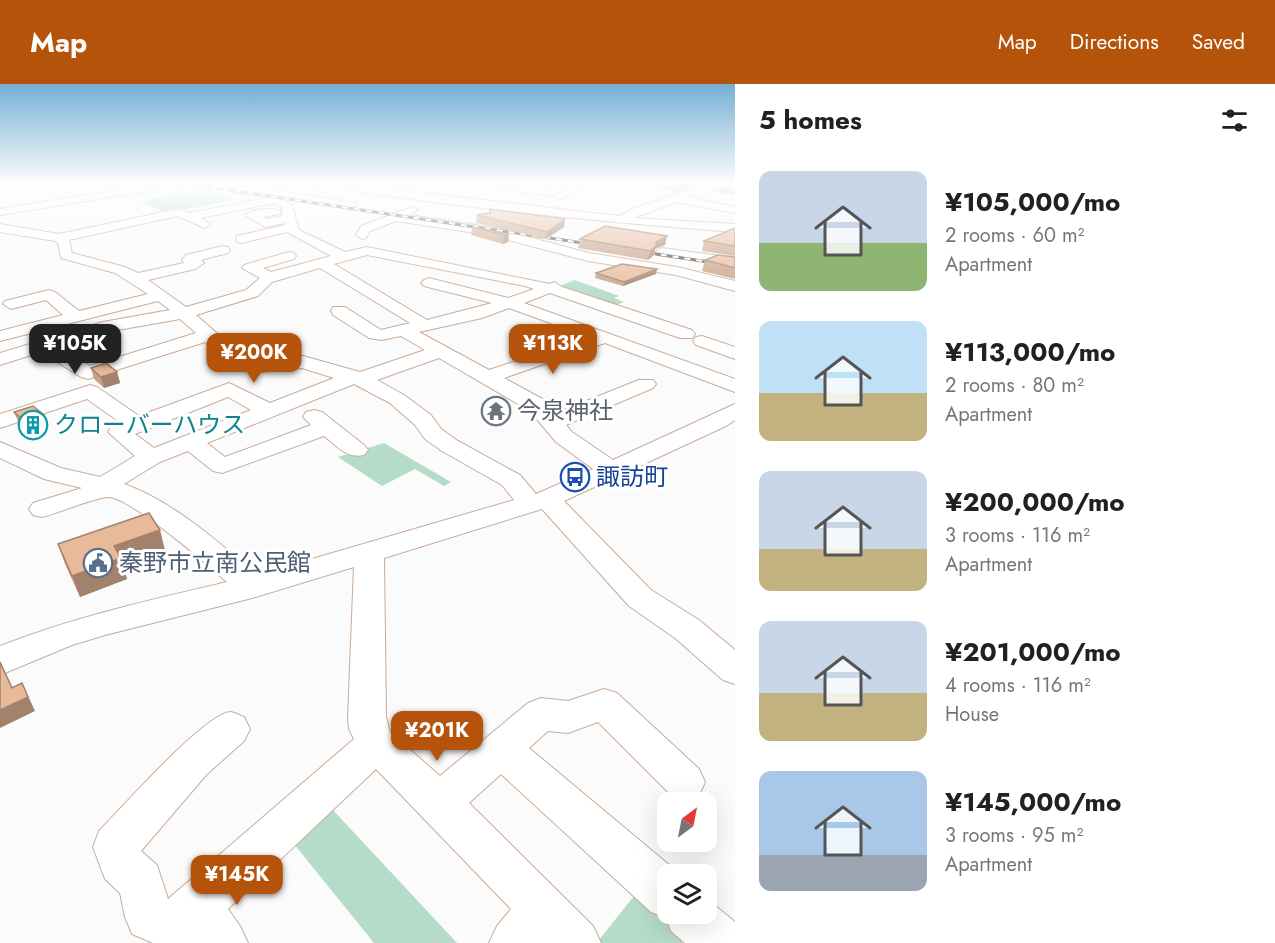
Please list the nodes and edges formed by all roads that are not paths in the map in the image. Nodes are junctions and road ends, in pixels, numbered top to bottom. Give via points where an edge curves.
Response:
1 (66, 224) edge
2 (123, 224) edge
3 (280, 224) edge
4 (294, 224) edge
5 (378, 224) edge
6 (443, 224) edge
7 (470, 224) edge
8 (624, 224) edge
9 (684, 224) edge
10 (452, 226) junction
11 (0, 228) edge
12 (411, 232) dead end
13 (731, 232) edge
14 (29, 233) junction
15 (619, 233) edge
16 (351, 236) junction
17 (568, 237) dead end
18 (59, 238) junction
19 (252, 239) dead end
20 (0, 240) edge
21 (707, 243) edge
22 (317, 249) junction
23 (223, 250) dead end
24 (653, 250) edge
25 (367, 251) junction
26 (270, 253) dead end
27 (676, 254) junction
28 (735, 262) edge
29 (476, 272) junction
30 (271, 277) junction
31 (136, 278) junction
32 (421, 280) dead end
33 (735, 286) edge
34 (550, 288) junction
35 (160, 296) junction
36 (512, 302) junction
37 (339, 311) dead end
38 (184, 313) junction
39 (74, 316) junction
40 (33, 326) junction
41 (426, 326) junction
42 (405, 331) junction
43 (0, 336) edge
44 (202, 337) dead end
45 (606, 337) junction
46 (702, 341) dead end
47 (44, 346) junction
48 (451, 350) junction
49 (643, 352) junction
50 (735, 352) edge
51 (0, 358) edge
52 (488, 377) junction
53 (357, 378) junction
54 (645, 384) dead end
55 (735, 386) edge
56 (294, 401) junction
57 (269, 411) junction
58 (729, 420) edge
59 (0, 421) edge
60 (554, 422) junction
61 (137, 425) junction
62 (327, 428) junction
63 (191, 442) junction
64 (356, 450) dead end
65 (151, 457) junction
66 (6, 458) edge
67 (610, 470) junction
68 (107, 487) junction
69 (538, 502) junction
70 (42, 509) dead end
71 (161, 518) junction
72 (128, 529) edge
73 (369, 552) junction
74 (252, 588) junction
75 (0, 661) edge
76 (735, 670) edge
77 (231, 729) dead end
78 (376, 744) junction
79 (502, 749) junction
80 (685, 782) dead end
81 (439, 803) junction
82 (657, 885) edge
83 (700, 924) edge
84 (210, 925) edge
85 (528, 926) edge
86 (576, 943) edge
87 (722, 943) edge

1 - 14 street
2 - 18 street
3 - 19 street
4 - 22 street
5 - 16 street
6 - 10 street
7 - 17 street
8 - 15 street
9 - 13 street
10 - 12 street
10 - 33 street
11 - 14 street
14 - 18 street
14 - 20 street
16 - 22 street
16 - 25 street
18 - 31 street via 64,241 66,255
21 - 27 street
22 - 25 street via 344,257
22 - 26 street
22 - 30 street
22 - 30 street via 247,269
22 - 41 street
23 - 31 street via 191,258 197,263 190,266
24 - 27 street
25 - 29 street
27 - 28 street
29 - 34 street
29 - 34 street via 513,264 573,280
30 - 38 street via 252,293
31 - 35 street
32 - 36 street
34 - 36 street
34 - 49 street via 686,334
35 - 38 street
35 - 39 street
36 - 41 street
36 - 45 street
37 - 42 street via 375,334
38 - 47 street via 109,326
38 - 53 street via 238,362 259,366 303,363
39 - 40 street
39 - 40 street via 49,296 10,302
40 - 43 street
41 - 42 street
42 - 48 street
44 - 47 street via 88,373
45 - 49 street
45 - 52 street
46 - 50 street
47 - 51 street
48 - 52 street
48 - 53 street
49 - 55 street
52 - 60 street via 538,406
53 - 56 street
53 - 69 street via 397,399 423,420 433,434 511,480
54 - 60 street
56 - 57 street
56 - 62 street
57 - 61 street via 229,389
57 - 63 street
58 - 67 street
59 - 61 street via 90,392
60 - 67 street via 564,436
61 - 65 street via 118,432
62 - 63 street via 222,466
62 - 64 street
63 - 65 street
65 - 68 street
66 - 68 street
67 - 69 street
68 - 70 street
68 - 71 street via 132,496
69 - 73 street
69 - 76 street via 640,598 687,629
71 - 72 street
71 - 74 street via 195,538
73 - 74 street
73 - 78 street via 367,717
74 - 75 street via 105,623
77 - 84 street via 192,762 115,847 121,863 141,881 149,916 173,927
78 - 81 street
78 - 84 street
79 - 80 street via 540,714 568,717 604,704
79 - 81 street
79 - 82 street
81 - 85 street
83 - 87 street
85 - 86 street

